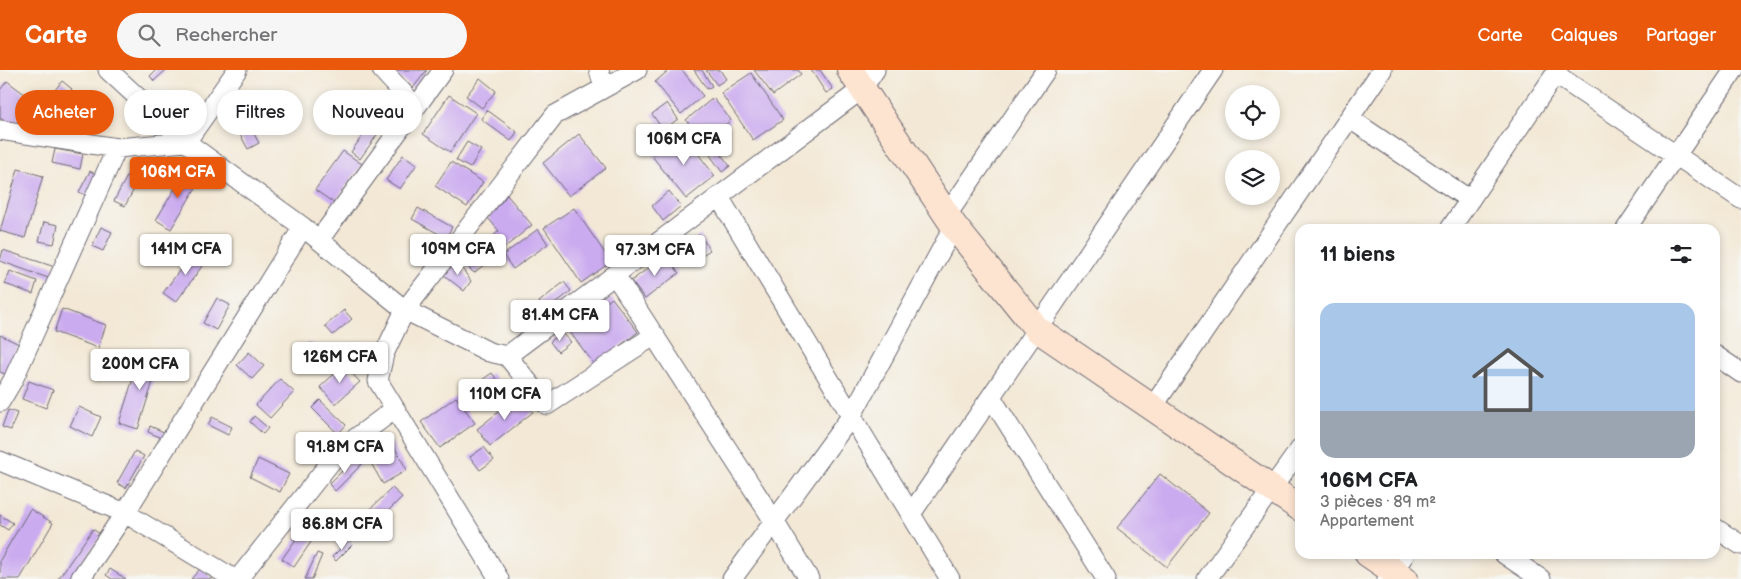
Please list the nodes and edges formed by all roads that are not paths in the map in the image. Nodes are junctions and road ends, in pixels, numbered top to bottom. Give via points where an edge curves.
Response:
1 (108, 70) edge
2 (237, 70) edge
3 (382, 70) edge
4 (443, 70) edge
5 (637, 70) edge
6 (1046, 70) edge
7 (1214, 70) edge
8 (1382, 70) edge
9 (1734, 70) edge
10 (1557, 72) edge
11 (863, 76) edge
12 (602, 79) edge
13 (400, 90) edge
14 (422, 100) edge
15 (1349, 118) junction
16 (0, 130) edge
17 (396, 135) edge
18 (186, 142) junction
19 (117, 148) junction
20 (1676, 155) junction
21 (719, 197) junction
22 (1741, 199) edge
23 (1470, 200) junction
24 (951, 221) junction
25 (1453, 224) edge
26 (1629, 224) edge
27 (303, 228) junction
28 (319, 240) junction
29 (615, 275) junction
30 (405, 310) junction
31 (1037, 329) junction
32 (655, 336) junction
33 (507, 356) junction
34 (1720, 358) edge
35 (1741, 373) edge
36 (990, 397) junction
37 (0, 402) edge
38 (1152, 408) junction
39 (396, 410) junction
40 (852, 415) junction
41 (1295, 456) edge
42 (0, 461) edge
43 (1273, 489) junction
44 (1295, 504) edge
45 (125, 513) junction
46 (911, 514) junction
47 (774, 521) junction
48 (1720, 531) edge
49 (1741, 545) edge
50 (1377, 559) edge
51 (1511, 559) edge
52 (1398, 571) edge
53 (80, 579) edge
54 (236, 579) edge
55 (499, 579) edge
56 (732, 579) edge
57 (809, 579) edge
58 (950, 579) edge
59 (1106, 579) edge
60 (1207, 579) edge
61 (1541, 579) edge

1 - 18 street
2 - 18 street
3 - 13 street
4 - 14 street
5 - 12 street
6 - 24 street
7 - 31 street
8 - 15 street
9 - 20 street
10 - 20 street
10 - 23 street
11 - 21 street
11 - 24 main road
12 - 30 street via 555,115
15 - 23 street
15 - 38 street
16 - 19 street
17 - 28 street
18 - 19 street
18 - 27 street
19 - 37 street via 13,380
20 - 22 street
20 - 26 street
21 - 29 street
21 - 40 street
23 - 25 street
24 - 31 main road
24 - 40 street
27 - 28 street
27 - 45 street
28 - 30 street
29 - 32 street
29 - 33 street
30 - 33 street via 489,352
30 - 39 street via 384,354 378,381
31 - 36 street
31 - 38 main road
32 - 33 street via 547,405
32 - 47 street
34 - 35 street
36 - 46 street
36 - 59 street
38 - 43 main road
39 - 54 street via 341,449
39 - 55 street
40 - 46 street
40 - 47 street
41 - 43 street
42 - 45 street
43 - 44 main road
43 - 60 street
45 - 53 street
45 - 54 street
46 - 58 street
47 - 56 street
47 - 57 street
48 - 49 street
50 - 52 main road
51 - 61 street

